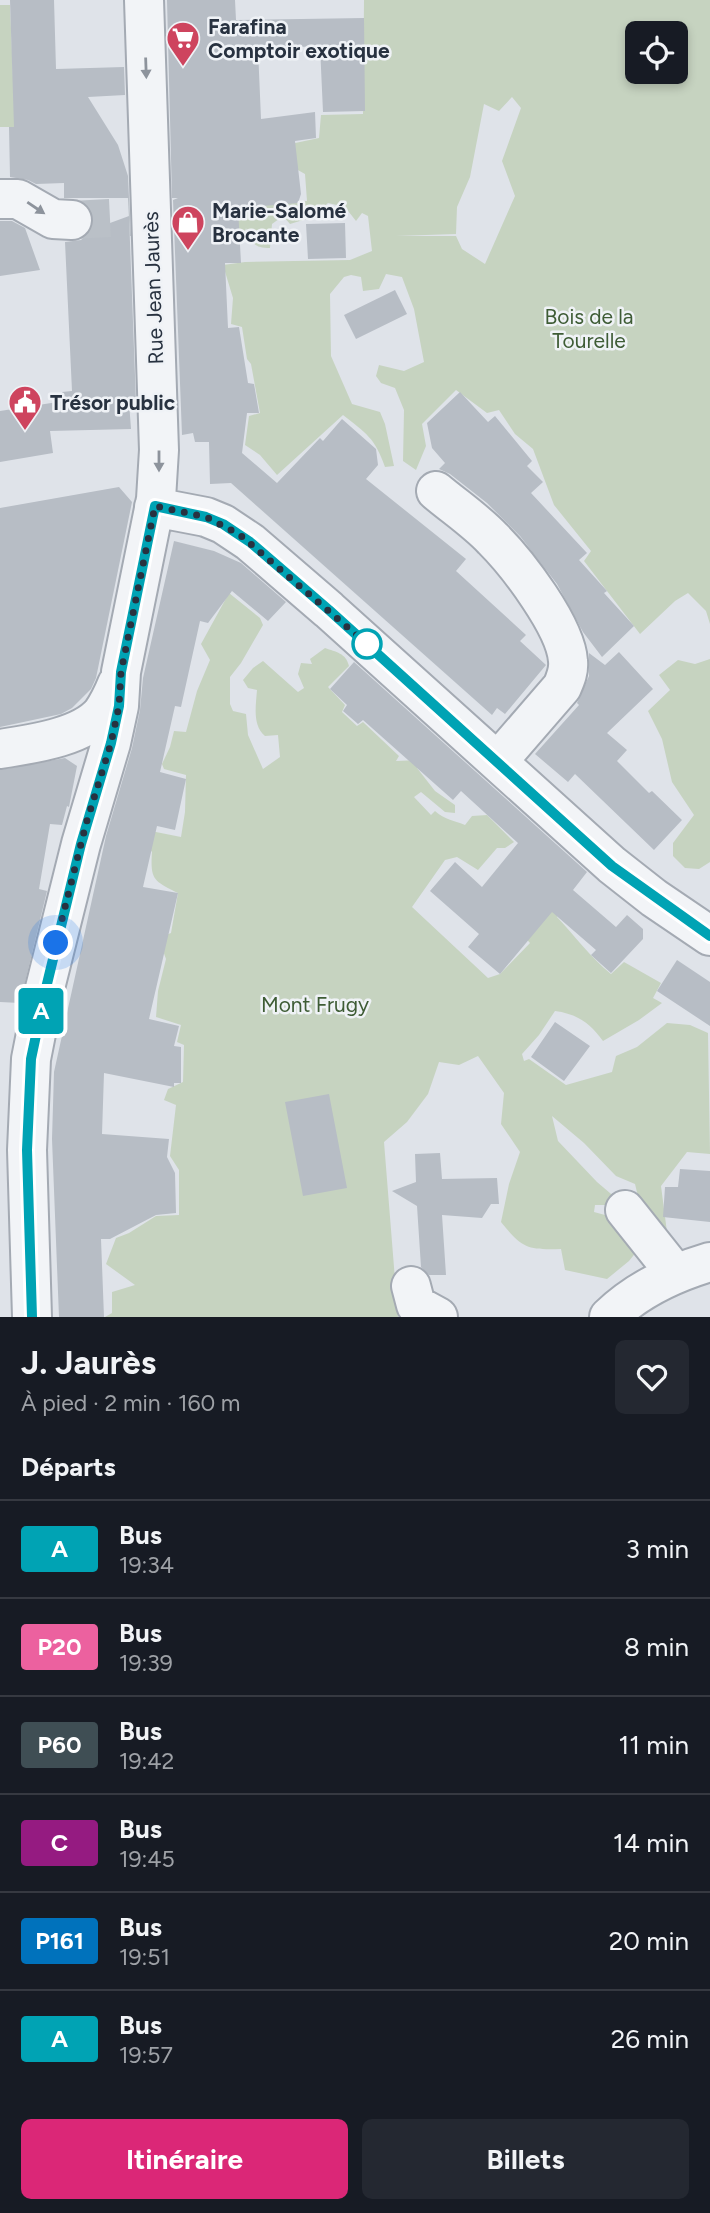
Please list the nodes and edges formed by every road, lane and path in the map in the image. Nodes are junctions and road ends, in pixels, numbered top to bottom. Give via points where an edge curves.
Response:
1 (144, 0) edge
2 (0, 199) edge
3 (72, 220) tunnel mouth
4 (436, 491) dead end
5 (155, 506) junction
6 (121, 672) junction
7 (67, 734) junction
8 (0, 750) edge
9 (498, 761) junction
10 (101, 776) junction
11 (710, 936) edge
12 (625, 1210) dead end
13 (693, 1268) edge
14 (411, 1286) dead end
15 (32, 1317) edge
16 (438, 1317) edge
17 (609, 1317) edge

1 -> 5 street, Rue Jean Jaurès via 140,217 159,461
2 -> 3 street via 18,199 53,219
4 - 9 street via 482,528 518,567 566,646 568,674 562,687
5 - 6 street, Rue Jean Jaurès
5 - 9 street via 206,517 250,542
6 - 7 street via 100,715
6 - 10 street, Rue Jean Jaurès via 119,706
7 - 8 street
7 - 10 street via 88,748
9 - 11 street via 612,866
10 - 15 street, Rue Jean Jaurès via 31,1059 27,1150
12 - 13 street
13 - 17 street via 632,1298
14 - 16 street via 416,1305

